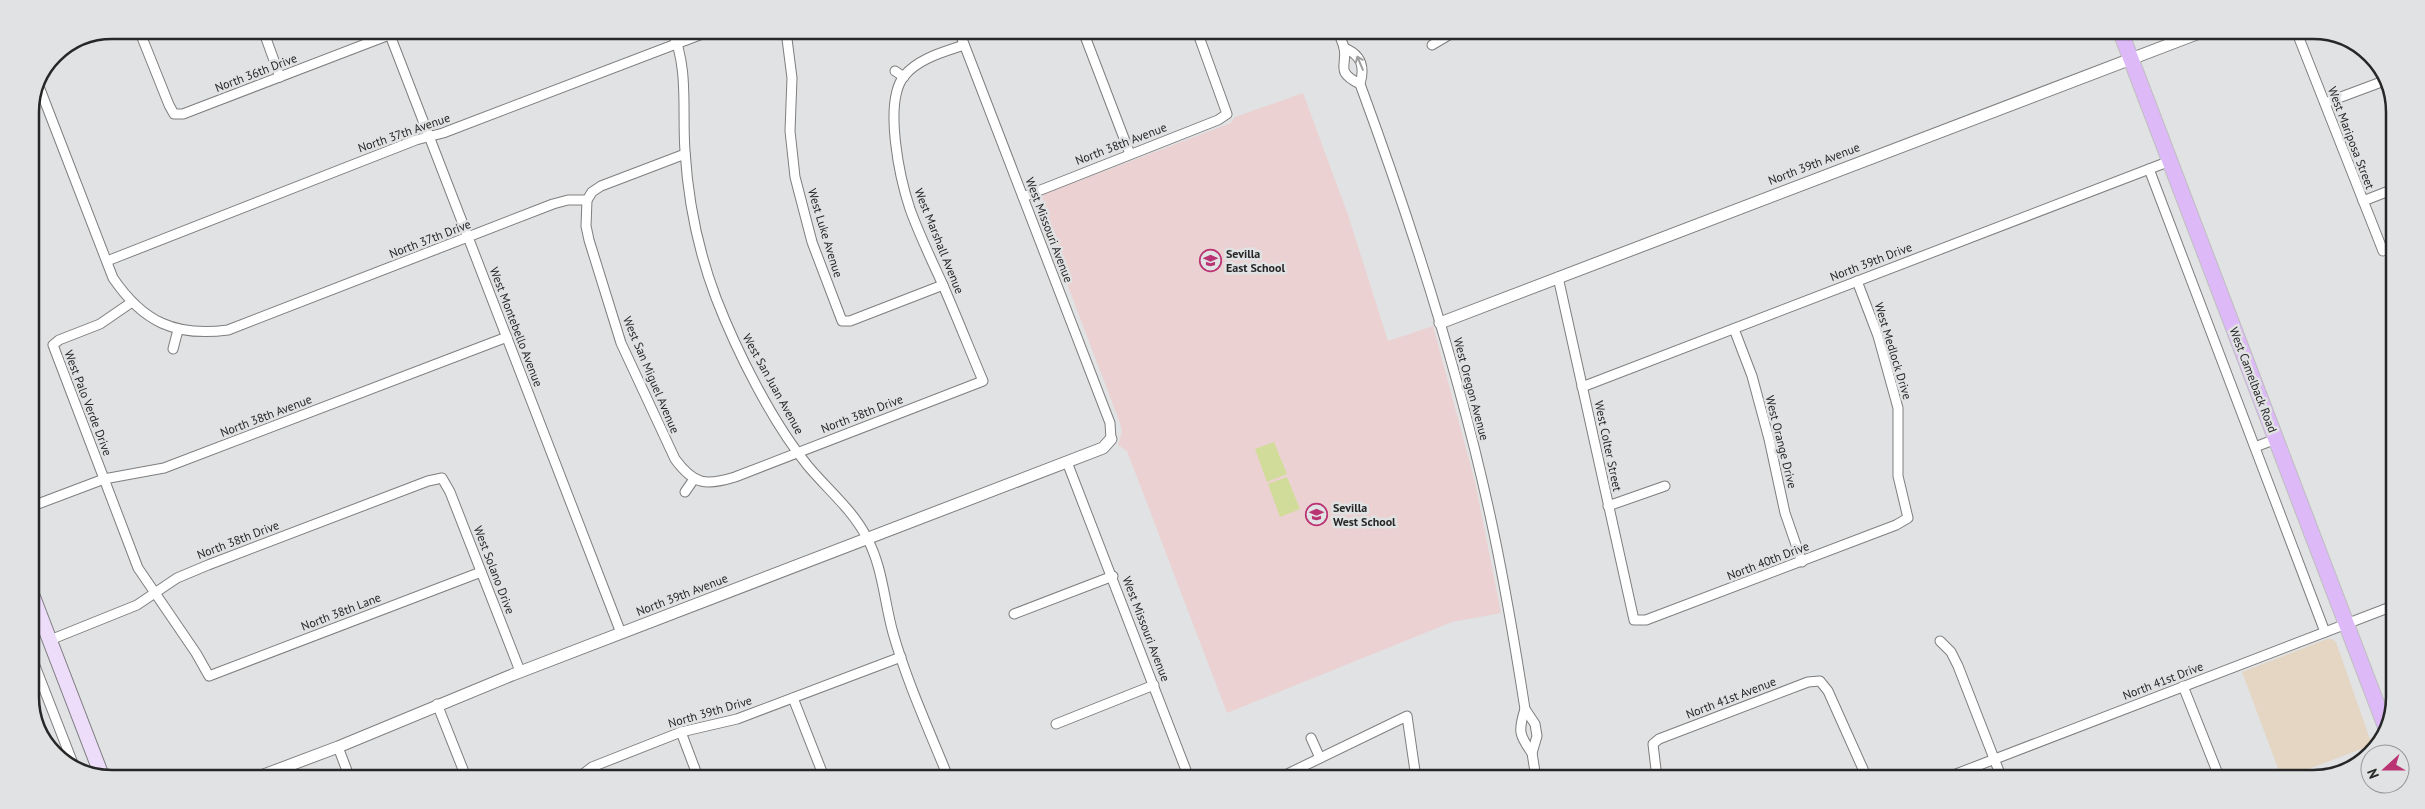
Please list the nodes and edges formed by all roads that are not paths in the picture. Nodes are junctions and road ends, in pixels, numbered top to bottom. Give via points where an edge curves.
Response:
1 (143, 39) edge
2 (266, 39) edge
3 (374, 39) edge
4 (391, 39) edge
5 (676, 39) edge
6 (689, 39) edge
7 (787, 39) edge
8 (962, 39) edge
9 (1086, 39) edge
10 (1201, 39) edge
11 (1341, 39) edge
12 (1442, 39) edge
13 (2123, 39) edge
14 (2183, 39) edge
15 (2299, 39) edge
16 (678, 43) junction
17 (964, 45) junction
18 (1432, 45) dead end
19 (1344, 48) junction
20 (2131, 58) junction
21 (895, 71) dead end
22 (280, 77) junction
23 (904, 77) junction
24 (2380, 82) edge
25 (1360, 84) junction
26 (41, 93) edge
27 (2325, 103) junction
28 (429, 137) junction
29 (685, 154) junction
30 (1130, 154) junction
31 (2170, 161) junction
32 (2149, 169) junction
33 (2386, 192) edge
34 (1023, 196) junction
35 (587, 200) junction
36 (2363, 201) junction
37 (468, 238) junction
38 (2383, 251) dead end
39 (107, 261) junction
40 (1558, 277) junction
41 (1858, 281) junction
42 (942, 285) junction
43 (132, 302) junction
44 (1440, 323) junction
45 (1734, 329) junction
46 (178, 330) junction
47 (507, 338) junction
48 (173, 349) dead end
49 (983, 381) joint
50 (1582, 387) junction
51 (1111, 439) joint
52 (2276, 439) junction
53 (2255, 447) junction
54 (798, 452) junction
55 (1068, 462) junction
56 (442, 478) joint
57 (694, 479) junction
58 (104, 480) junction
59 (1665, 486) dead end
60 (685, 492) dead end
61 (39, 503) edge
62 (1608, 506) junction
63 (1908, 518) joint
64 (868, 539) junction
65 (1802, 562) junction
66 (481, 572) junction
67 (1113, 576) junction
68 (155, 593) junction
69 (2386, 609) edge
70 (39, 612) edge
71 (1014, 614) dead end
72 (1634, 620) joint
73 (2347, 624) junction
74 (2325, 632) junction
75 (621, 633) junction
76 (50, 640) junction
77 (1940, 640) dead end
78 (901, 657) junction
79 (520, 671) junction
80 (39, 676) edge
81 (209, 676) joint
82 (1154, 685) junction
83 (2184, 686) junction
84 (793, 698) junction
85 (437, 704) junction
86 (1525, 709) junction
87 (2383, 720) edge
88 (1056, 724) dead end
89 (681, 732) junction
90 (1311, 738) dead end
91 (338, 747) junction
92 (1532, 753) junction
93 (71, 757) edge
94 (1320, 758) junction
95 (1993, 759) junction
96 (99, 769) edge
97 (277, 770) edge
98 (347, 770) edge
99 (463, 770) edge
100 (589, 770) edge
101 (695, 770) edge
102 (821, 770) edge
103 (945, 770) edge
104 (1186, 770) edge
105 (1295, 770) edge
106 (1415, 770) edge
107 (1535, 770) edge
108 (1656, 770) edge
109 (1863, 770) edge
110 (1964, 770) edge
111 (1998, 770) edge
112 (2217, 770) edge

1 - 22 street, North 36th Drive via 174,114 184,114
2 - 22 street
3 - 22 street, North 36th Drive
4 - 28 street, West Montebello Avenue
5 - 16 street, West San Juan Avenue
6 - 16 street, North 37th Avenue
7 - 42 street, West Luke Avenue via 792,78 790,131 795,177 812,242 842,321 850,321
8 - 17 street, West Missouri Avenue
9 - 30 street
10 - 30 street, North 38th Avenue via 1227,114
11 - 19 street, West Oregon Avenue
12 - 18 street
13 - 20 main road, West Camelback Road
14 - 20 street, North 39th Avenue
15 - 27 street, West Mariposa Street
16 - 28 street, North 37th Avenue
16 - 29 street, West San Juan Avenue via 682,65
17 - 23 street via 927,59
17 - 34 street, West Missouri Avenue
19 - 25 street, West Oregon Avenue via 1342,64 1346,74
25 -> 19 street, West Oregon Avenue via 1362,63 1352,51
20 - 31 main road, West Camelback Road
20 - 40 street, North 39th Avenue
21 - 23 street
23 - 42 street, West Marshall Avenue via 895,106 902,178 911,211
24 - 27 street
25 - 44 street, West Oregon Avenue via 1403,204
26 - 39 street
27 - 36 street, West Mariposa Street
28 - 37 street, West Montebello Avenue
28 - 39 street, North 37th Avenue
29 - 35 street via 601,186
29 - 54 street, West San Juan Avenue via 704,262 716,298 756,383
30 - 34 street, North 38th Avenue
31 - 32 street, North 39th Drive
31 - 52 main road, West Camelback Road
32 - 41 street, North 39th Drive
32 - 53 street, West Camelback Road
33 - 36 street
34 - 51 street, West Missouri Avenue via 1110,423
35 - 37 street, North 37th Drive via 553,204
35 - 57 street, West San Miguel Avenue via 589,240 621,343 675,458
36 - 38 street, West Mariposa Street
37 - 46 street, North 37th Drive via 228,330 207,333
37 - 47 street, West Montebello Avenue
39 - 43 street via 113,278
40 - 44 street, North 39th Avenue
40 - 50 street, West Colter Street
41 - 45 street, North 39th Drive
41 - 63 street, West Medlock Drive via 1878,336 1898,408 1898,476
42 - 49 street, West Marshall Avenue
43 - 46 street, North 37th Drive via 152,319
43 - 58 street, West Palo Verde Drive via 100,324 53,345
44 - 86 street, West Oregon Avenue via 1490,516
45 - 50 street, North 39th Drive
45 - 65 street, West Orange Drive via 1752,376 1770,439 1785,513
46 - 48 street
47 - 58 street, North 38th Avenue via 164,468
47 - 75 street, West Montebello Avenue
49 - 54 street, North 38th Drive
50 - 62 street, West Colter Street
51 - 55 street, North 39th Avenue via 1103,448
52 - 53 street
52 - 73 main road, West Camelback Road
53 - 74 street, West Camelback Road
54 - 57 street, North 38th Drive via 715,483
54 - 64 street, West San Juan Avenue via 852,514
55 - 64 street, North 39th Avenue
55 - 67 street, West Missouri Avenue
56 - 66 street, West Solano Drive
56 - 68 street, North 38th Drive via 208,565 178,578
57 - 60 street
58 - 61 street, North 38th Avenue
58 - 68 street, West Palo Verde Drive via 138,568
59 - 62 street
62 - 72 street, West Colter Street
63 - 65 street, North 40th Drive
64 - 75 street, North 39th Avenue
64 - 78 street, West San Juan Avenue
65 - 72 street, North 40th Drive via 1646,620
66 - 79 street, West Solano Drive
66 - 81 street, North 38th Lane
67 - 71 street
67 - 82 street, West Missouri Avenue
68 - 76 street, North 38th Drive via 137,605
68 - 81 street, West Palo Verde Drive
69 - 73 street, North 41st Drive
70 - 76 main road
73 - 74 street, North 41st Drive
73 - 87 main road, West Camelback Road
74 - 83 street, North 41st Drive
75 - 79 street, North 39th Avenue
76 - 96 main road
77 - 95 street via 1958,666
78 - 84 street, North 39th Drive
78 - 103 street, West San Juan Avenue
79 - 85 street, North 39th Avenue
80 - 93 street
82 - 88 street
82 - 104 street, West Missouri Avenue
83 - 95 street, North 41st Drive
83 - 112 street
84 - 89 street, North 39th Drive via 737,719
84 - 102 street
85 - 91 street, North 39th Avenue
85 - 99 street
86 - 92 street, West Oregon Avenue via 1535,724 1537,736
86 - 92 street, West Oregon Avenue via 1519,726 1521,738
89 - 100 street, North 39th Drive
89 - 101 street
90 - 94 street
91 - 97 street, North 39th Avenue
91 - 98 street
92 - 107 street, West Oregon Avenue
94 - 105 street
94 - 106 street via 1407,716
95 - 110 street, North 41st Drive
95 - 111 street
108 - 109 street, North 41st Avenue via 1653,744 1659,739 1820,680

